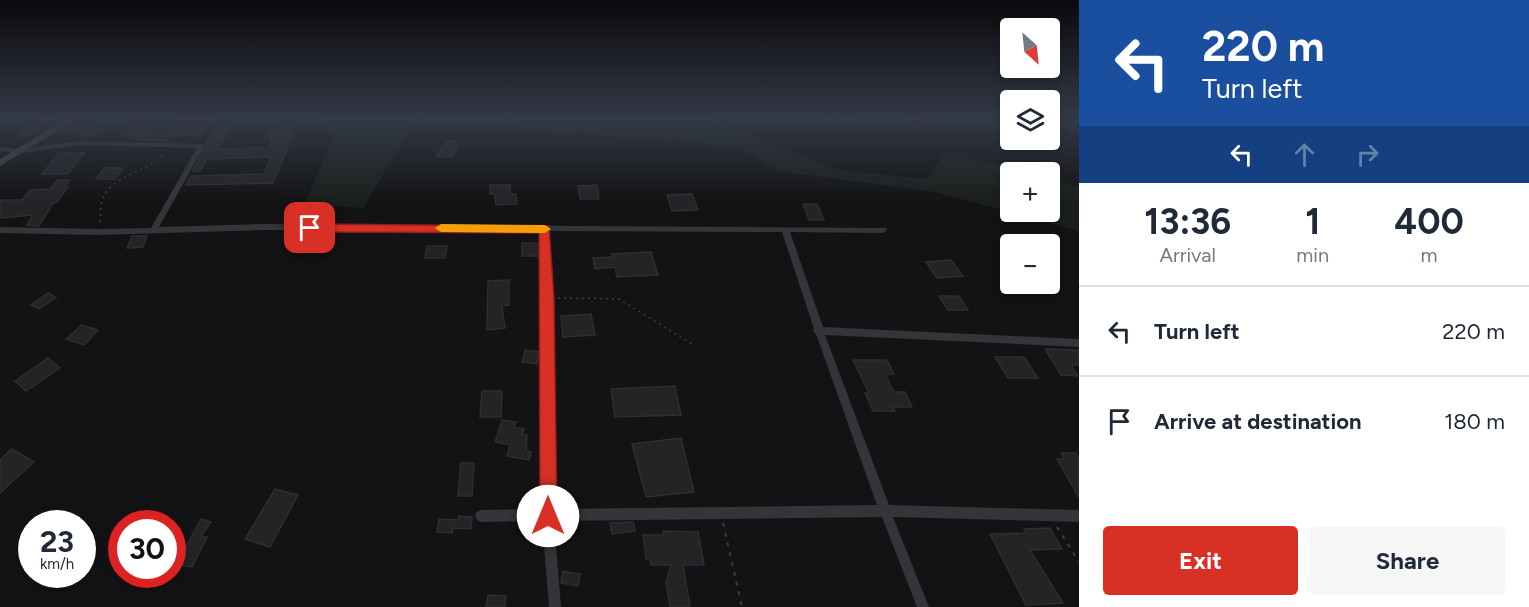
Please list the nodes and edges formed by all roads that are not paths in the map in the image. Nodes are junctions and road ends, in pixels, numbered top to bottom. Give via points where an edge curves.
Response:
1 (23, 146) edge
2 (24, 146) edge
3 (50, 146) edge
4 (201, 146) edge
5 (0, 149) edge
6 (17, 150) junction
7 (0, 159) edge
8 (0, 163) edge
9 (545, 229) junction
10 (0, 230) edge
11 (154, 230) junction
12 (785, 230) junction
13 (882, 230) dead end
14 (818, 331) junction
15 (1079, 343) edge
16 (884, 510) junction
17 (481, 516) dead end
18 (548, 516) junction
19 (1079, 516) edge
20 (555, 607) edge
21 (923, 607) edge

1 - 6 street
2 - 6 street
3 - 6 lane
4 - 11 street
5 - 6 street
6 - 7 street
6 - 8 street
9 - 11 street
9 - 12 street
9 - 18 street
10 - 11 street
12 - 13 street
12 - 14 street
14 - 15 street
14 - 16 street
16 - 18 street
16 - 19 street
16 - 21 street
17 - 18 street
18 - 20 street

